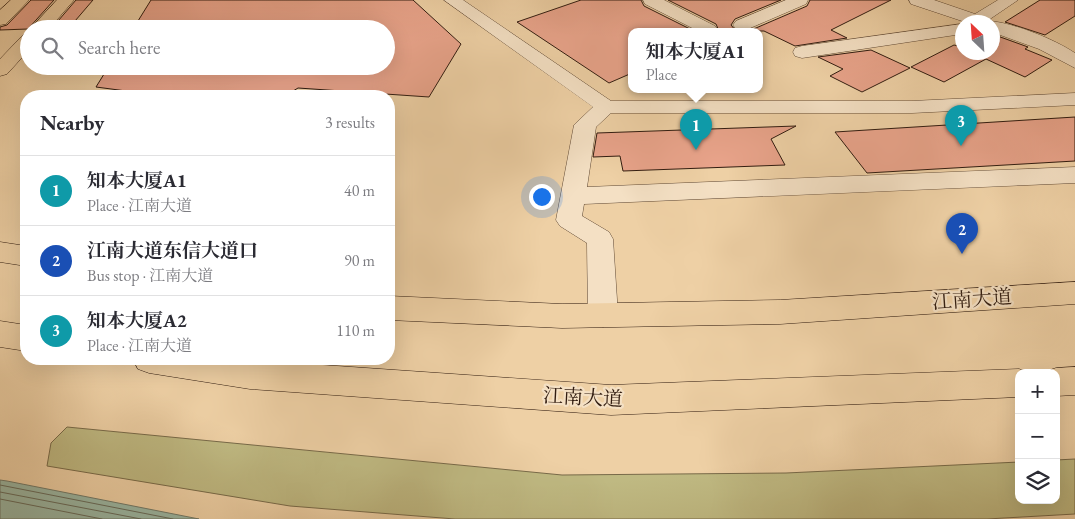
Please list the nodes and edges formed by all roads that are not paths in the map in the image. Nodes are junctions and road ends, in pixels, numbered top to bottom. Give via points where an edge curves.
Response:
1 (20, 0) edge
2 (66, 0) edge
3 (452, 0) edge
4 (651, 0) edge
5 (800, 0) edge
6 (917, 0) edge
7 (1010, 0) edge
8 (955, 15) edge
9 (990, 15) edge
10 (0, 20) edge
11 (47, 20) edge
12 (742, 25) dead end
13 (705, 28) edge
14 (955, 28) edge
15 (1000, 31) edge
16 (1075, 41) edge
17 (1044, 44) junction
18 (20, 49) edge
19 (802, 52) dead end
20 (1075, 62) edge
21 (0, 70) edge
22 (1075, 99) edge
23 (606, 107) junction
24 (1075, 175) edge
25 (572, 196) junction
26 (0, 252) edge
27 (20, 255) edge
28 (1075, 293) edge
29 (395, 308) edge
30 (603, 315) junction
31 (0, 334) edge
32 (20, 337) edge
33 (185, 365) edge
34 (1075, 381) edge
35 (1060, 382) edge
36 (1015, 383) edge

1 - 10 main road
2 - 11 main road
3 - 23 street
4 - 13 street
5 - 12 street
6 - 8 street
7 - 9 street
14 - 19 street
15 - 17 street
16 - 17 street
17 - 20 street
18 - 21 main road
22 - 23 street via 912,107
23 - 25 street via 585,125
24 - 25 street
25 - 30 street via 569,220 600,239
26 - 27 main road
28 - 30 main road, 江南大道 via 780,312
29 - 30 main road, 江南大道
31 - 32 main road
33 - 36 main road, 江南大道 via 250,376 611,400
34 - 35 main road

